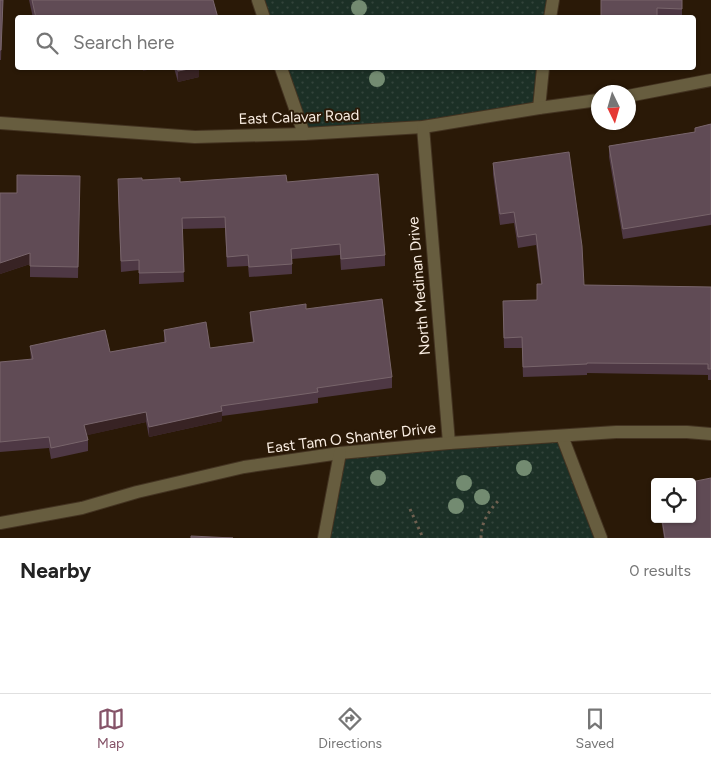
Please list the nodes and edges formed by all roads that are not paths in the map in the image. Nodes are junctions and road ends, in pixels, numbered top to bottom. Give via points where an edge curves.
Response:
1 (258, 0) edge
2 (553, 0) edge
3 (263, 15) edge
4 (550, 15) edge
5 (282, 70) edge
6 (544, 70) edge
7 (711, 80) edge
8 (636, 94) edge
9 (591, 101) edge
10 (538, 108) junction
11 (0, 123) edge
12 (423, 127) junction
13 (304, 134) junction
14 (711, 434) edge
15 (562, 436) junction
16 (449, 443) junction
17 (340, 453) junction
18 (0, 523) edge
19 (324, 538) edge
20 (601, 538) edge

1 - 3 street
2 - 4 street
5 - 13 street
6 - 10 street
7 - 8 street
9 - 10 street, East Calavar Road
10 - 12 street, East Calavar Road
11 - 13 street, East Calavar Road via 195,137
12 - 13 street, East Calavar Road
12 - 16 street, North Medinan Drive
14 - 15 street, East Tam O Shanter Drive via 616,432
15 - 16 street, East Tam O Shanter Drive
15 - 20 street
16 - 17 street, East Tam O Shanter Drive
17 - 18 street, East Tam O Shanter Drive via 244,467 82,508
17 - 19 street

